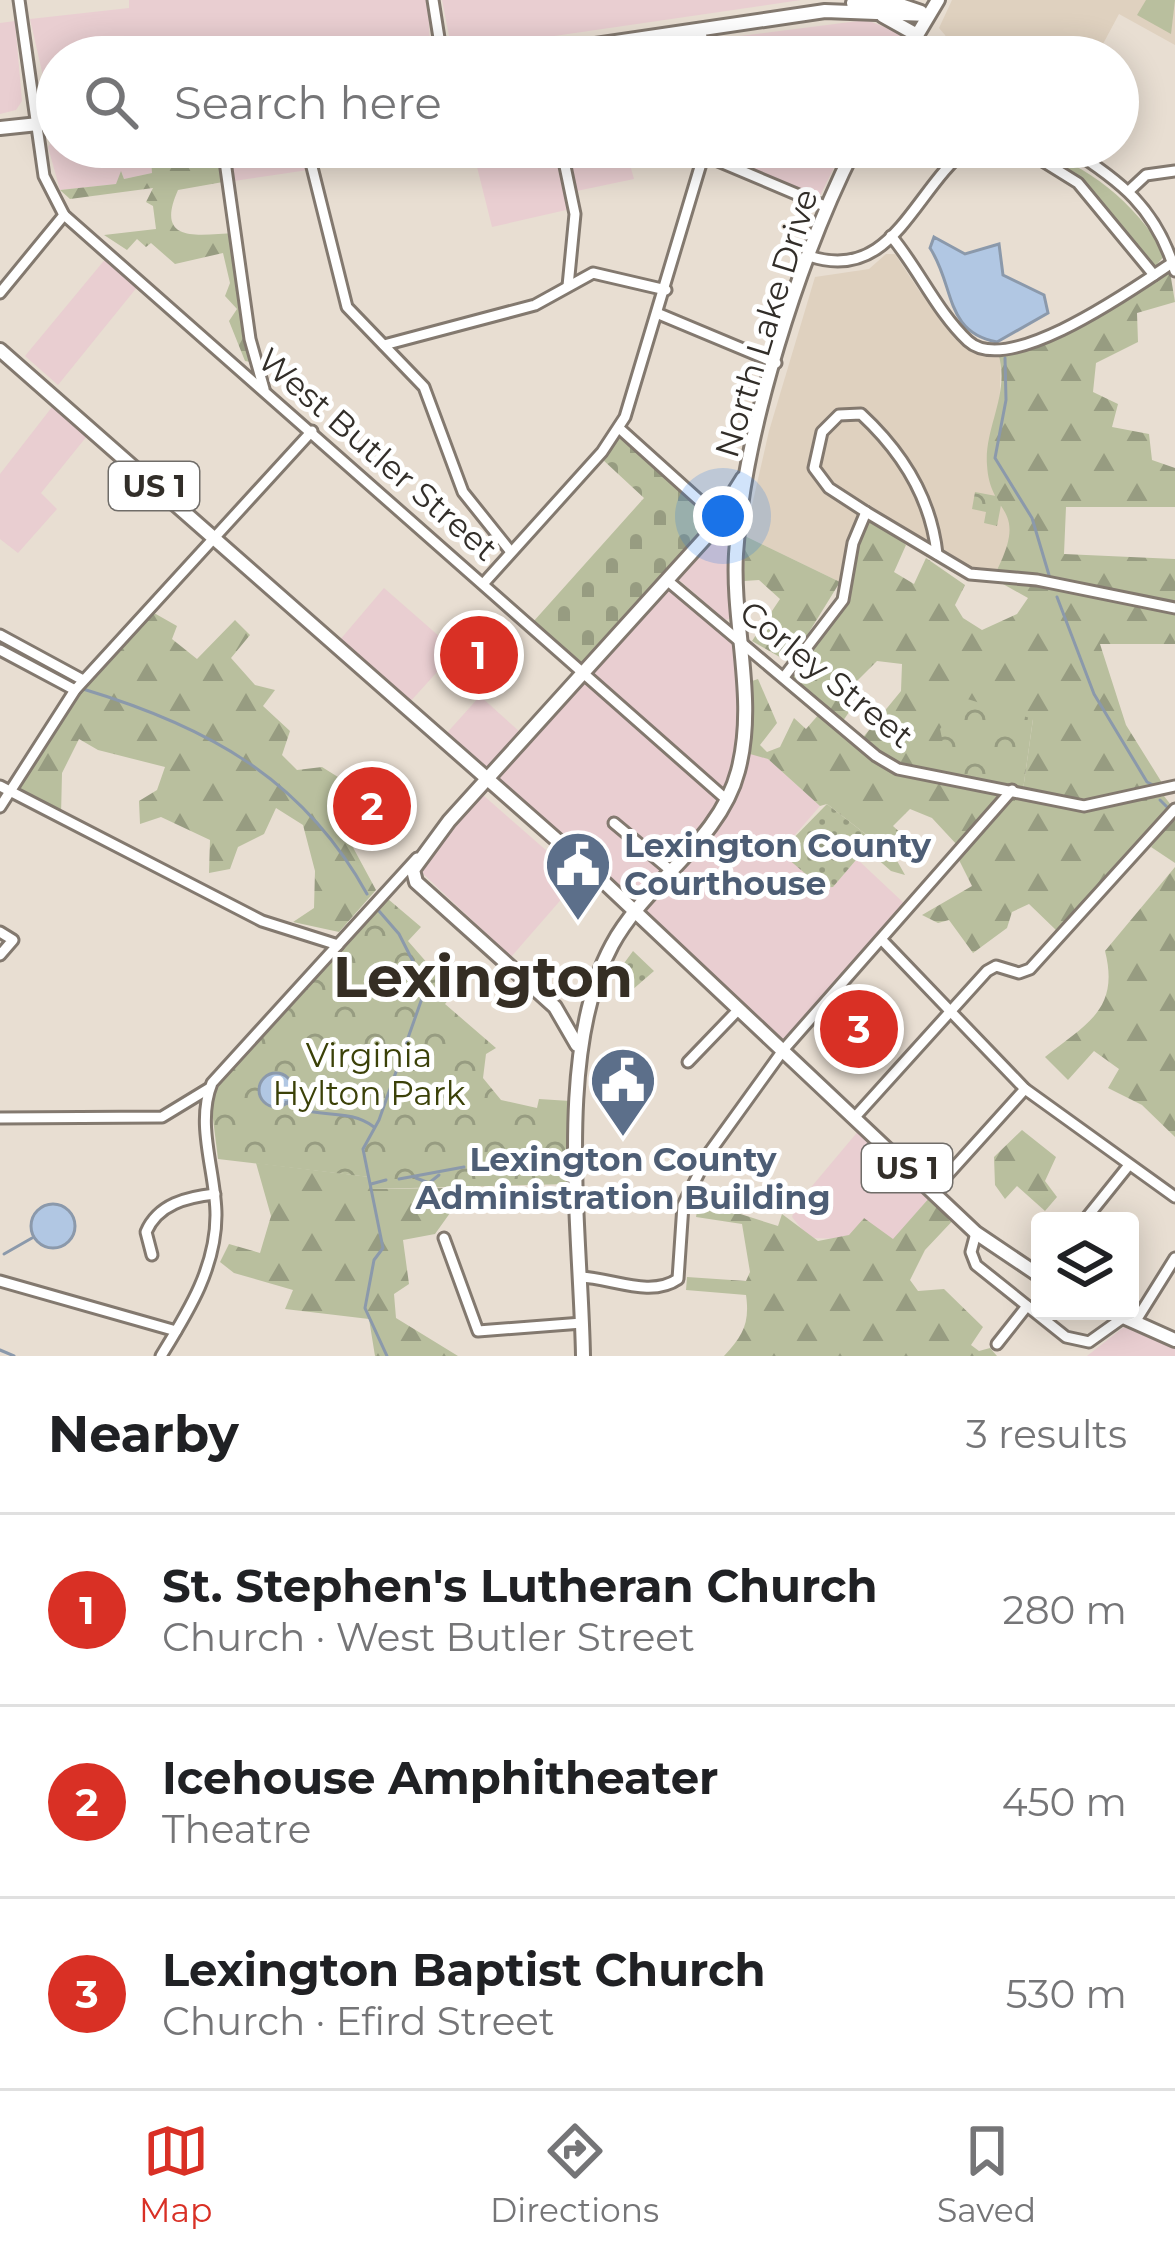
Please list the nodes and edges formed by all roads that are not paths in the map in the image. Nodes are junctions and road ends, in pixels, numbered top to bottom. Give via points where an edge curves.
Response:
1 (19, 0) edge
2 (433, 0) edge
3 (938, 0) edge
4 (858, 1) edge
5 (825, 11) junction
6 (877, 13) junction
7 (928, 15) junction
8 (700, 29) junction
9 (917, 34) joint
10 (439, 36) edge
11 (657, 36) edge
12 (702, 36) edge
13 (36, 124) joint
14 (0, 128) edge
15 (44, 168) edge
16 (226, 168) edge
17 (312, 168) edge
18 (565, 168) edge
19 (700, 168) edge
20 (742, 168) edge
21 (845, 168) edge
22 (951, 168) edge
23 (1054, 168) edge
24 (1098, 168) edge
25 (1175, 171) edge
26 (1130, 190) junction
27 (827, 207) junction
28 (64, 215) junction
29 (891, 236) junction
30 (809, 256) junction
31 (1174, 267) edge
32 (1154, 275) junction
33 (568, 286) junction
34 (666, 290) junction
35 (0, 293) edge
36 (659, 314) junction
37 (384, 345) junction
38 (0, 350) edge
39 (777, 363) junction
40 (264, 389) junction
41 (619, 428) junction
42 (312, 430) junction
43 (746, 471) junction
44 (866, 512) junction
45 (720, 519) junction
46 (212, 538) junction
47 (512, 552) junction
48 (937, 554) junction
49 (668, 580) junction
50 (483, 584) junction
51 (1175, 608) edge
52 (0, 635) edge
53 (740, 640) junction
54 (0, 650) edge
55 (584, 673) junction
56 (784, 677) junction
57 (83, 680) junction
58 (75, 690) junction
59 (485, 780) junction
60 (1175, 787) edge
61 (5, 788) edge
62 (1012, 790) junction
63 (727, 800) junction
64 (0, 806) edge
65 (1175, 808) edge
66 (614, 823) dead end
67 (417, 858) junction
68 (669, 869) junction
69 (416, 882) junction
70 (395, 883) junction
71 (632, 911) junction
72 (0, 932) edge
73 (882, 940) junction
74 (338, 945) junction
75 (0, 955) edge
76 (555, 1007) junction
77 (740, 1009) junction
78 (952, 1011) junction
79 (585, 1016) junction
80 (784, 1049) junction
81 (578, 1052) junction
82 (688, 1062) dead end
83 (209, 1088) junction
84 (1025, 1089) junction
85 (855, 1117) junction
86 (0, 1118) edge
87 (1129, 1165) junction
88 (932, 1192) junction
89 (215, 1194) junction
90 (1175, 1197) edge
91 (1091, 1212) edge
92 (976, 1233) junction
93 (444, 1238) dead end
94 (152, 1256) dead end
95 (1175, 1258) edge
96 (1031, 1269) edge
97 (580, 1277) junction
98 (0, 1281) edge
99 (1027, 1306) junction
100 (1139, 1307) edge
101 (1031, 1309) edge
102 (1047, 1320) edge
103 (1129, 1320) joint
104 (582, 1323) junction
105 (176, 1331) junction
106 (1175, 1340) edge
107 (997, 1344) dead end
108 (161, 1356) edge
109 (583, 1356) edge

1 - 13 street, West Butler Street
2 - 10 street
3 - 7 main road
4 - 5 main road
4 - 7 main road
5 - 6 main road
5 - 8 main road
6 - 7 main road
6 - 9 main road
7 - 9 main road
8 - 11 main road
8 - 12 street
13 - 14 main road
15 - 28 street, West Butler Street
16 - 40 street
17 - 37 street via 345,301
18 - 33 street via 575,214
19 - 34 street
20 - 27 street
21 - 27 main road, North Lake Drive
22 - 29 street
23 - 32 street via 1078,183
24 - 26 street
25 - 26 street via 1146,175
26 - 31 street via 1154,217
27 - 30 main road, North Lake Drive
28 - 35 street
28 - 40 street, West Butler Street
29 - 30 street via 855,263
29 - 32 street via 962,335 990,352 1029,346
30 - 39 main road, North Lake Drive
31 - 32 street
33 - 34 street via 599,272
33 - 37 street via 535,305
34 - 36 street
36 - 39 street
36 - 41 street
37 - 47 street via 431,397 463,492
38 - 46 main road, US 1
39 - 43 main road, North Lake Drive
40 - 42 street, West Butler Street
41 - 45 street
41 - 47 street
42 - 46 street
42 - 50 street, West Butler Street
43 - 45 main road
43 - 53 main road, North Lake Drive via 736,558
44 - 48 street
44 - 48 street via 814,468 821,432 839,415 861,414 901,458 928,512
44 - 56 street via 843,600
45 - 49 main road
46 - 57 street
46 - 59 main road, US 1
47 - 50 street
48 - 51 street via 979,576
49 - 53 street, Corley Street
49 - 55 main road
50 - 55 street, West Butler Street
52 - 57 street
53 - 56 street, Corley Street
53 - 63 main road, North Lake Drive via 744,740
54 - 58 street
55 - 59 main road
55 - 63 street, West Butler Street
56 - 62 street, Corley Street via 887,763
57 - 58 street
58 - 61 street
59 - 67 main road
59 - 71 main road, US 1
60 - 62 street, Corley Street via 1084,806
61 - 64 street
61 - 74 street via 262,921
62 - 73 street
63 - 68 main road, North Lake Drive
65 - 78 street via 1030,969 991,968
66 - 68 street
67 - 69 main road
67 - 70 street
68 - 71 main road, North Lake Drive
69 - 70 street
69 - 76 main road
70 - 74 street
71 - 77 main road, US 1
71 - 79 main road, North Lake Drive
72 - 75 street via 14,940
73 - 78 street
73 - 80 street
74 - 83 street
76 - 79 main road
76 - 81 main road
77 - 80 main road, US 1
77 - 82 street
78 - 84 street
78 - 85 street
79 - 81 main road, North Lake Drive
80 - 85 main road, US 1
80 - 97 street via 691,1181 678,1280 636,1287
81 - 97 main road, North Lake Drive
83 - 86 street via 162,1117
83 - 89 street
84 - 87 street
84 - 88 street
85 - 88 main road, US 1
87 - 90 street
87 - 91 street
88 - 92 main road, US 1
89 - 94 street via 155,1215 146,1232
89 - 105 street via 209,1262
92 - 96 main road, US 1
92 - 99 street via 976,1265
93 - 104 street via 478,1331
95 - 100 street
97 - 104 main road, North Lake Drive
98 - 105 street
99 - 101 street
99 - 107 street
102 - 103 street via 1078,1342
103 - 106 main road
104 - 109 main road, North Lake Drive
105 - 108 street

